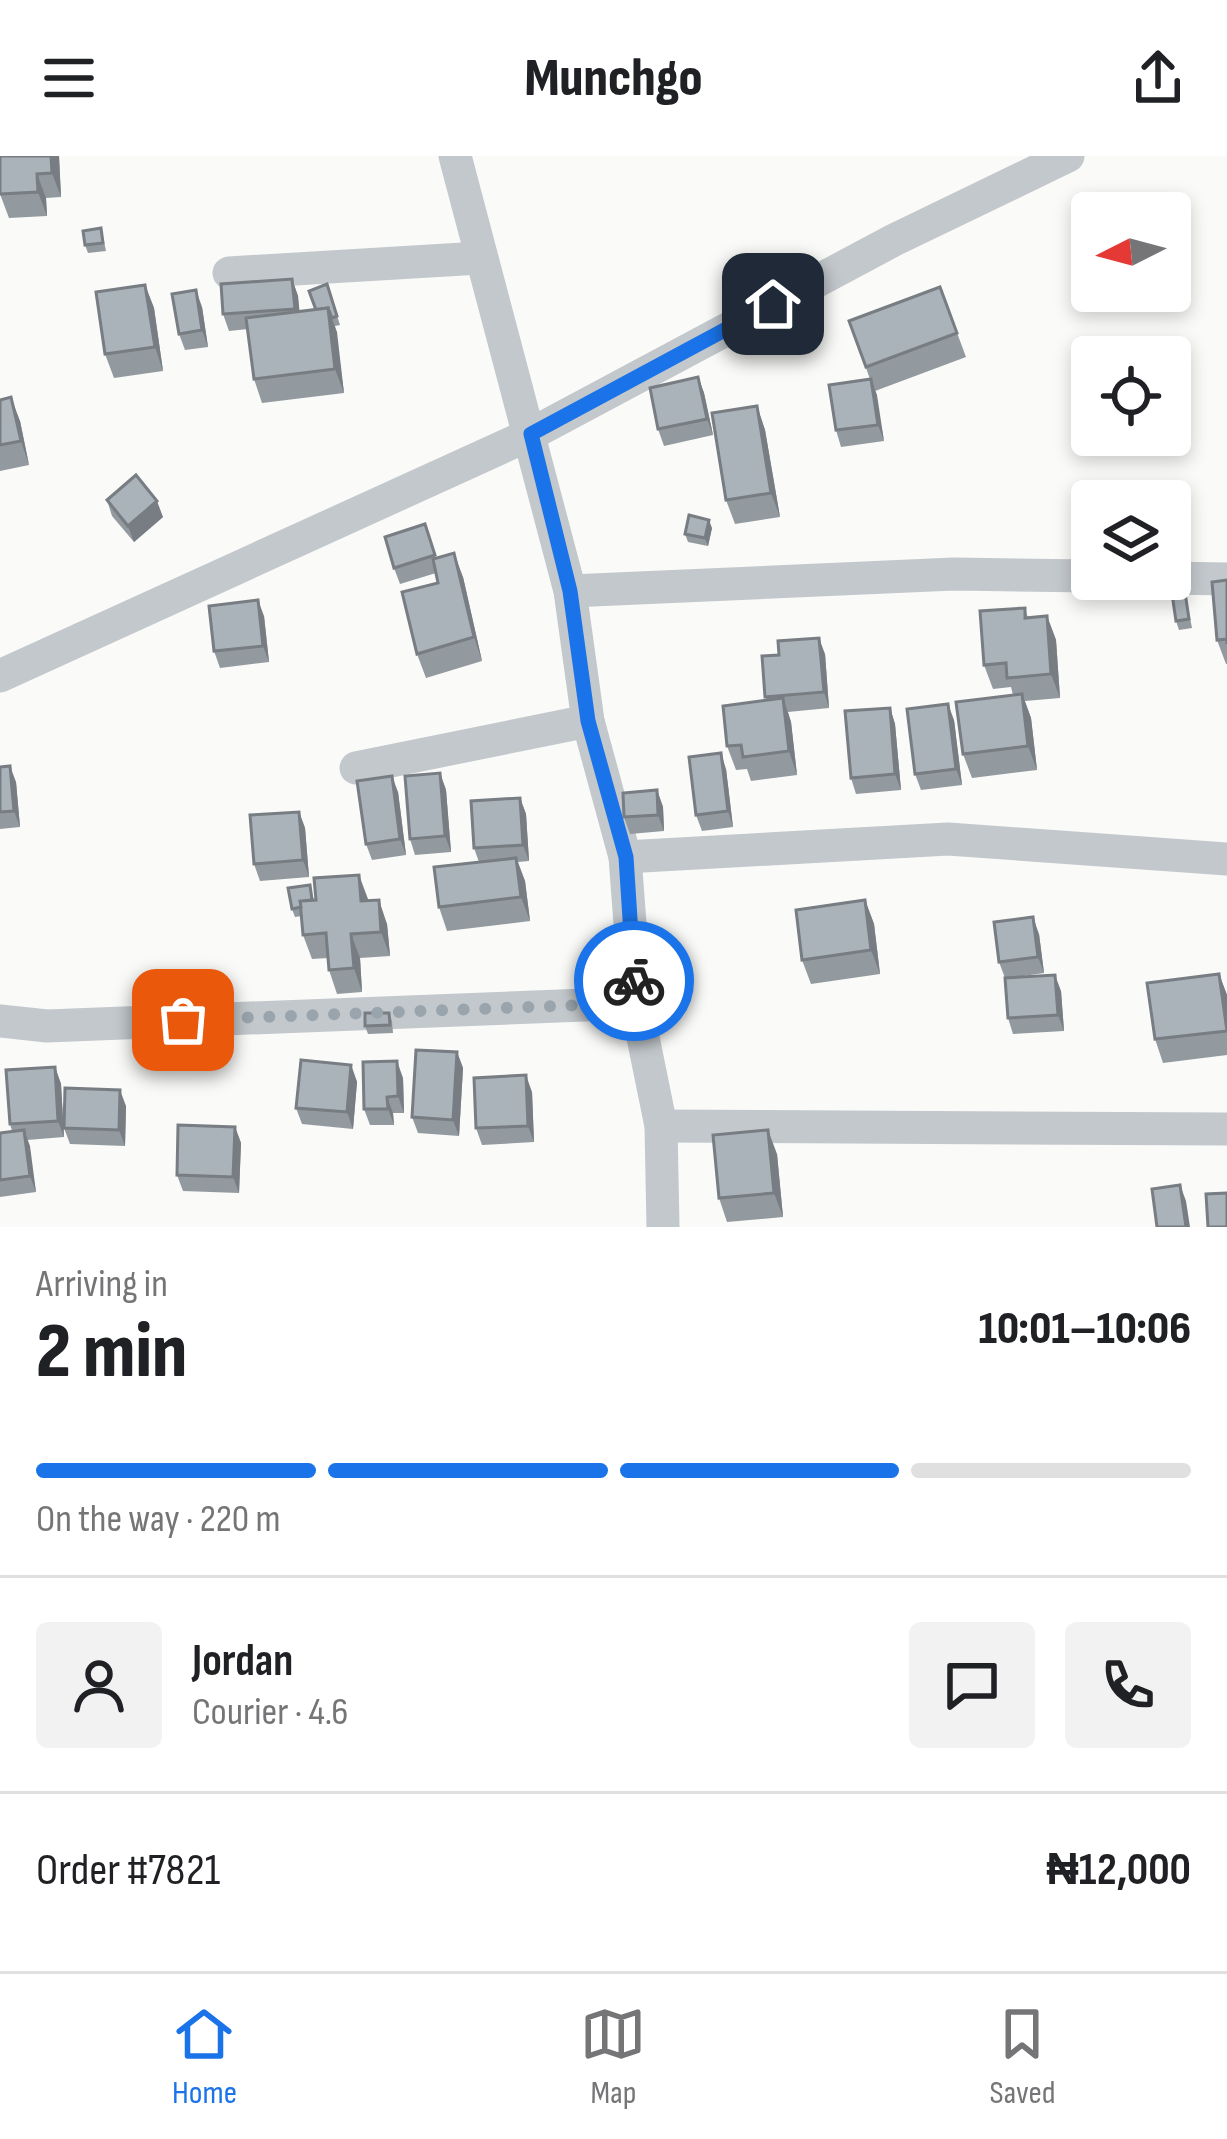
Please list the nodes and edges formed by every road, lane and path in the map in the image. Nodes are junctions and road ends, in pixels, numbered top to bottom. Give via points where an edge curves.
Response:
1 (455, 156) edge
2 (1068, 156) edge
3 (480, 258) junction
4 (229, 273) dead end
5 (531, 434) junction
6 (1071, 576) edge
7 (1191, 578) edge
8 (1227, 579) edge
9 (570, 591) junction
10 (0, 676) edge
11 (588, 721) junction
12 (356, 768) dead end
13 (626, 857) junction
14 (1227, 859) edge
15 (636, 1003) junction
16 (0, 1021) edge
17 (661, 1126) junction
18 (1227, 1129) edge
19 (663, 1227) edge

1 - 3 street
2 - 5 street
3 - 4 street
3 - 5 street
5 - 9 street
5 - 10 street
6 - 9 street
7 - 8 street
9 - 11 street
11 - 12 street
11 - 13 street
13 - 14 street via 948,839
13 - 15 street
15 - 16 street
15 - 17 street
17 - 18 street
17 - 19 street

